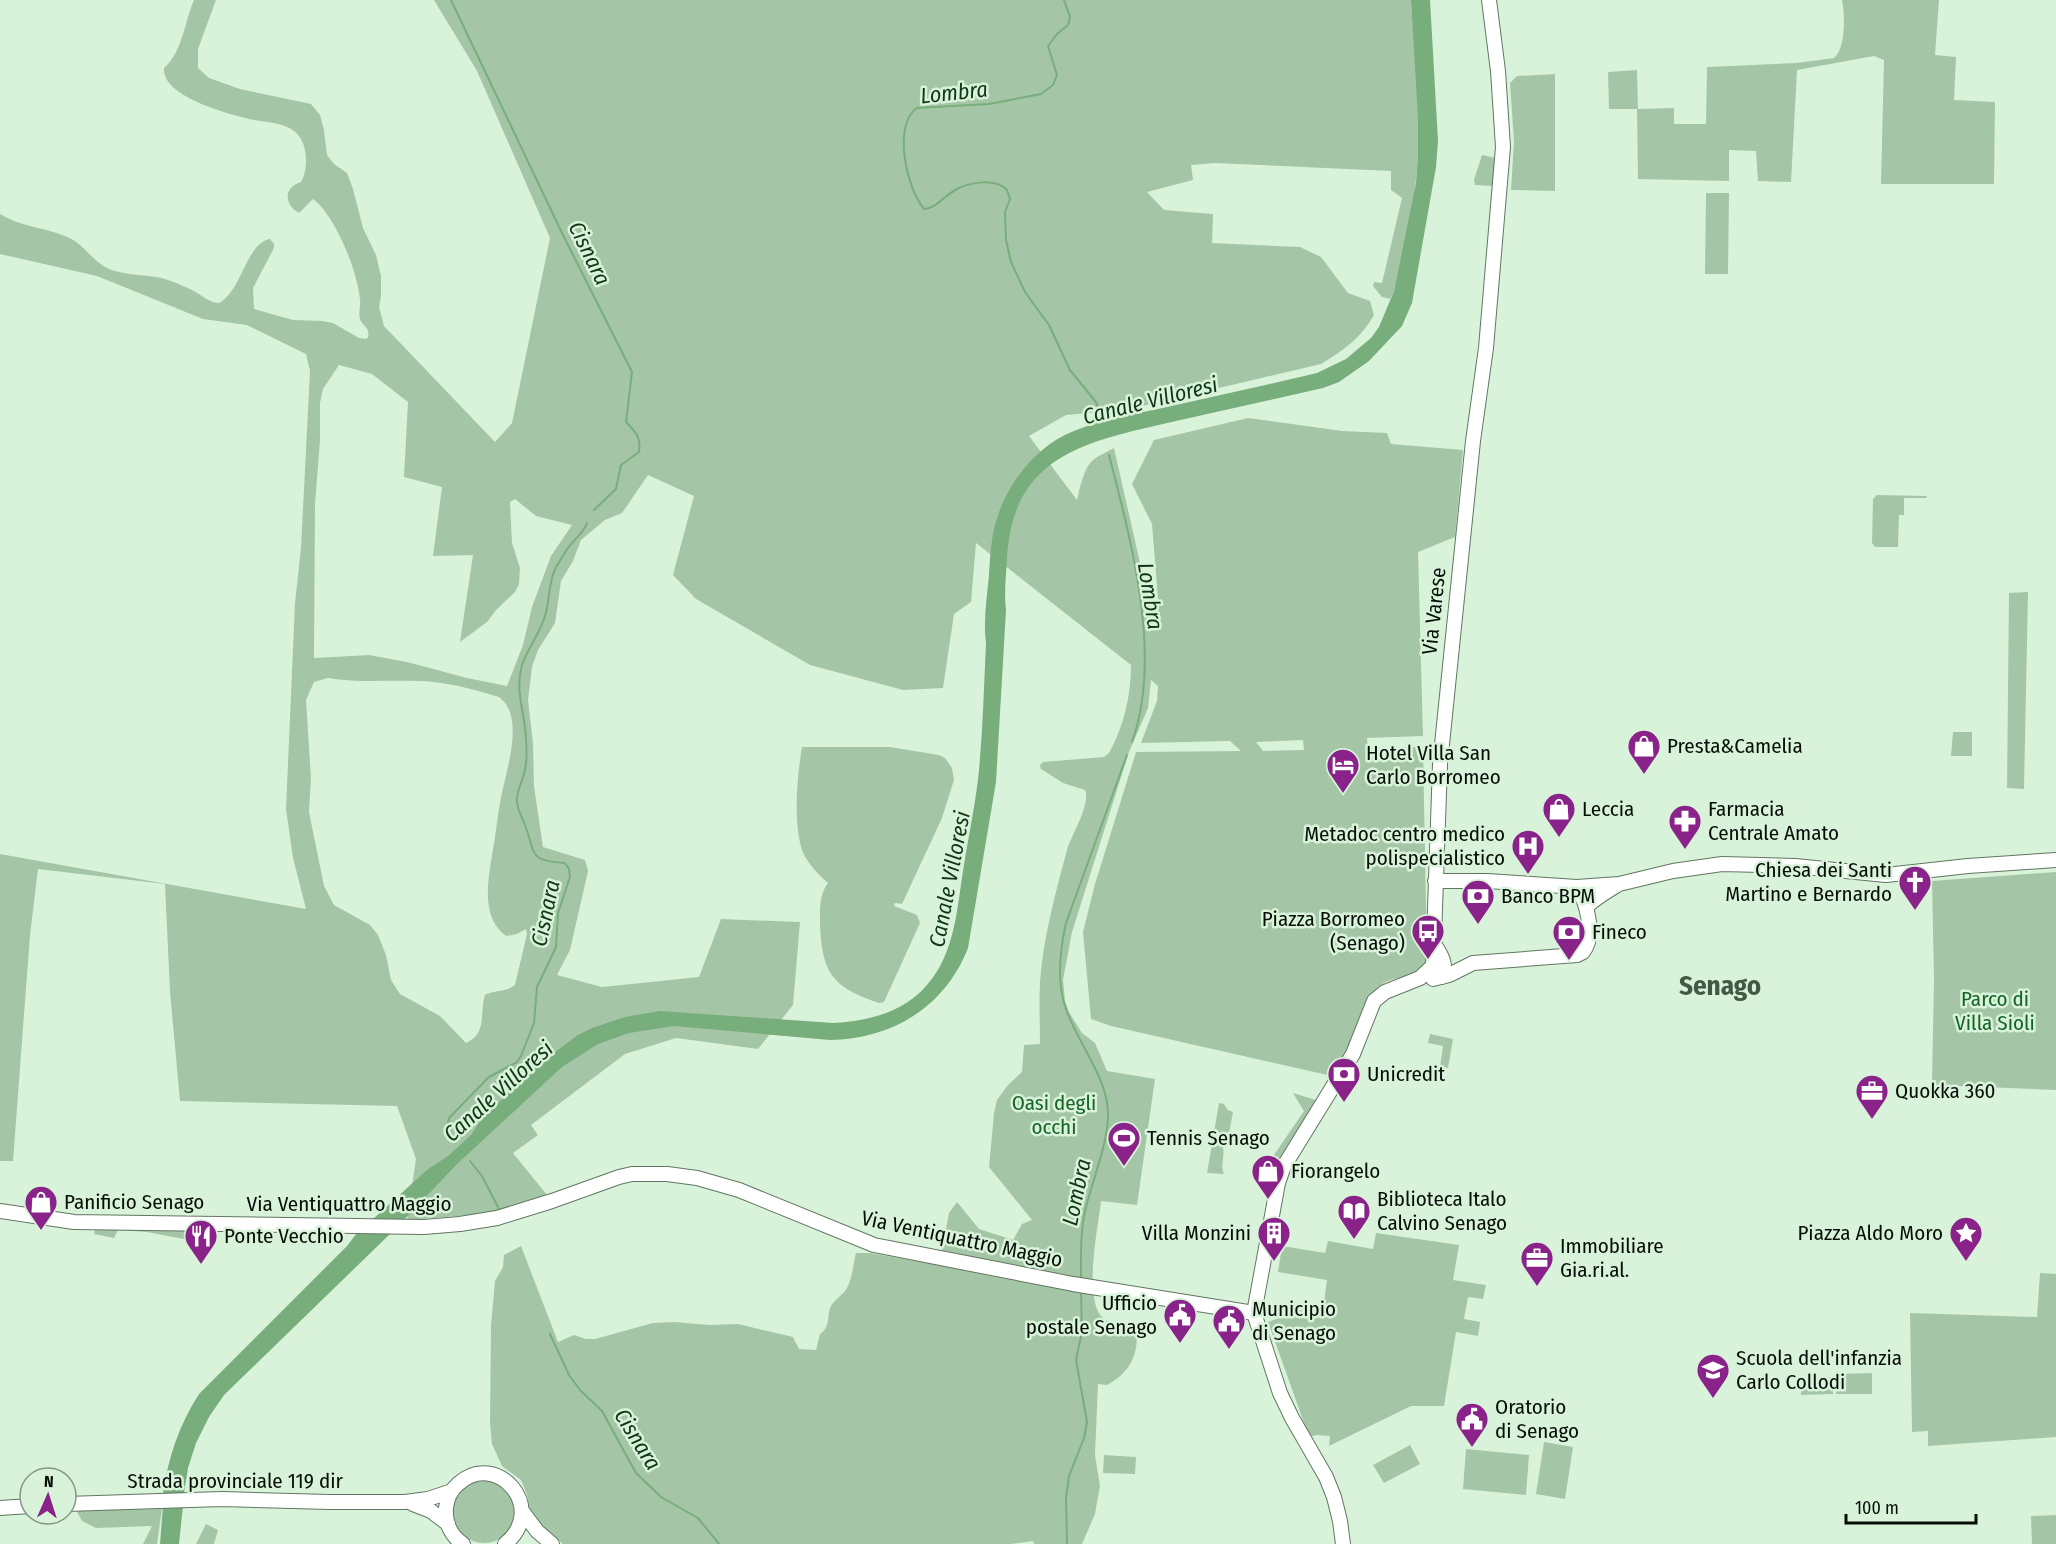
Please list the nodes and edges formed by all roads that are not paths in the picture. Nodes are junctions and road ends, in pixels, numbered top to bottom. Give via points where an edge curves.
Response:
1 (1489, 0) edge
2 (2056, 860) edge
3 (1435, 881) junction
4 (1576, 887) junction
5 (1609, 888) junction
6 (1587, 907) junction
7 (1437, 972) junction
8 (0, 1211) edge
9 (1254, 1313) junction
10 (452, 1491) junction
11 (405, 1502) junction
12 (78, 1504) edge
13 (18, 1507) edge
14 (0, 1508) edge
15 (522, 1511) junction
16 (447, 1524) junction
17 (463, 1544) edge
18 (506, 1544) edge
19 (552, 1544) edge
20 (1343, 1544) edge

1 - 3 street, Via Varese via 1503,147 1486,348 1446,696
2 - 5 street via 1886,875 1722,864 1673,871
3 - 4 street
3 - 7 street, Via Varese
4 - 5 street
4 - 6 street
5 - 6 street
6 - 7 street via 1590,937 1586,949 1577,955 1468,965
7 - 9 street via 1385,992 1374,1001 1353,1054 1284,1166
8 - 9 street, Via Ventiquattro Maggio via 74,1222 441,1226 479,1222 619,1177 667,1174 739,1190 874,1245 1073,1284
9 - 20 street via 1280,1393 1317,1458 1338,1509
10 - 11 street, Strada provinciale 119 dir
10 - 15 street, Strada provinciale 119 dir via 473,1475 495,1475 512,1486
10 - 16 street via 446,1510
11 - 12 street, Strada provinciale 119 dir via 214,1499
11 - 16 street, Strada provinciale 119 dir via 431,1510
13 - 14 street
15 - 18 street via 516,1533
15 - 19 street
16 - 17 street, Strada provinciale 119 dir

